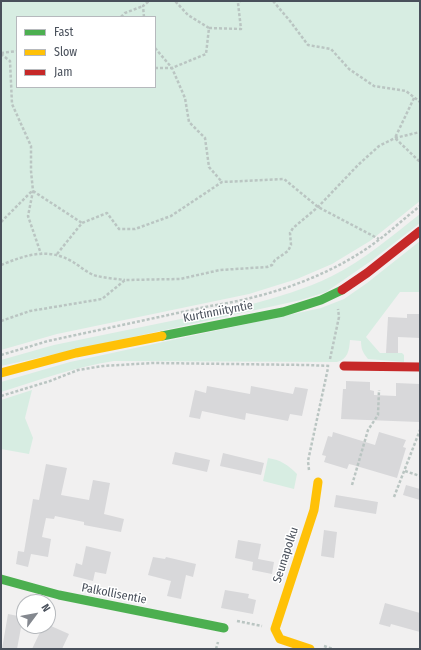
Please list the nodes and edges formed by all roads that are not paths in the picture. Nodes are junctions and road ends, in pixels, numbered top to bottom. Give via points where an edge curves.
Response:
1 (420, 231) edge
2 (344, 366) road end
3 (420, 367) edge
4 (1, 373) edge
5 (318, 482) road end
6 (1, 579) edge
7 (224, 628) dead end
8 (310, 649) edge

1 - 4 street, Kurtinniityntie via 353,282 312,304 76,353
2 - 3 street
5 - 8 street, Seunapolku via 314,510 275,629 280,638
6 - 7 street, Palkollisentie via 59,595

